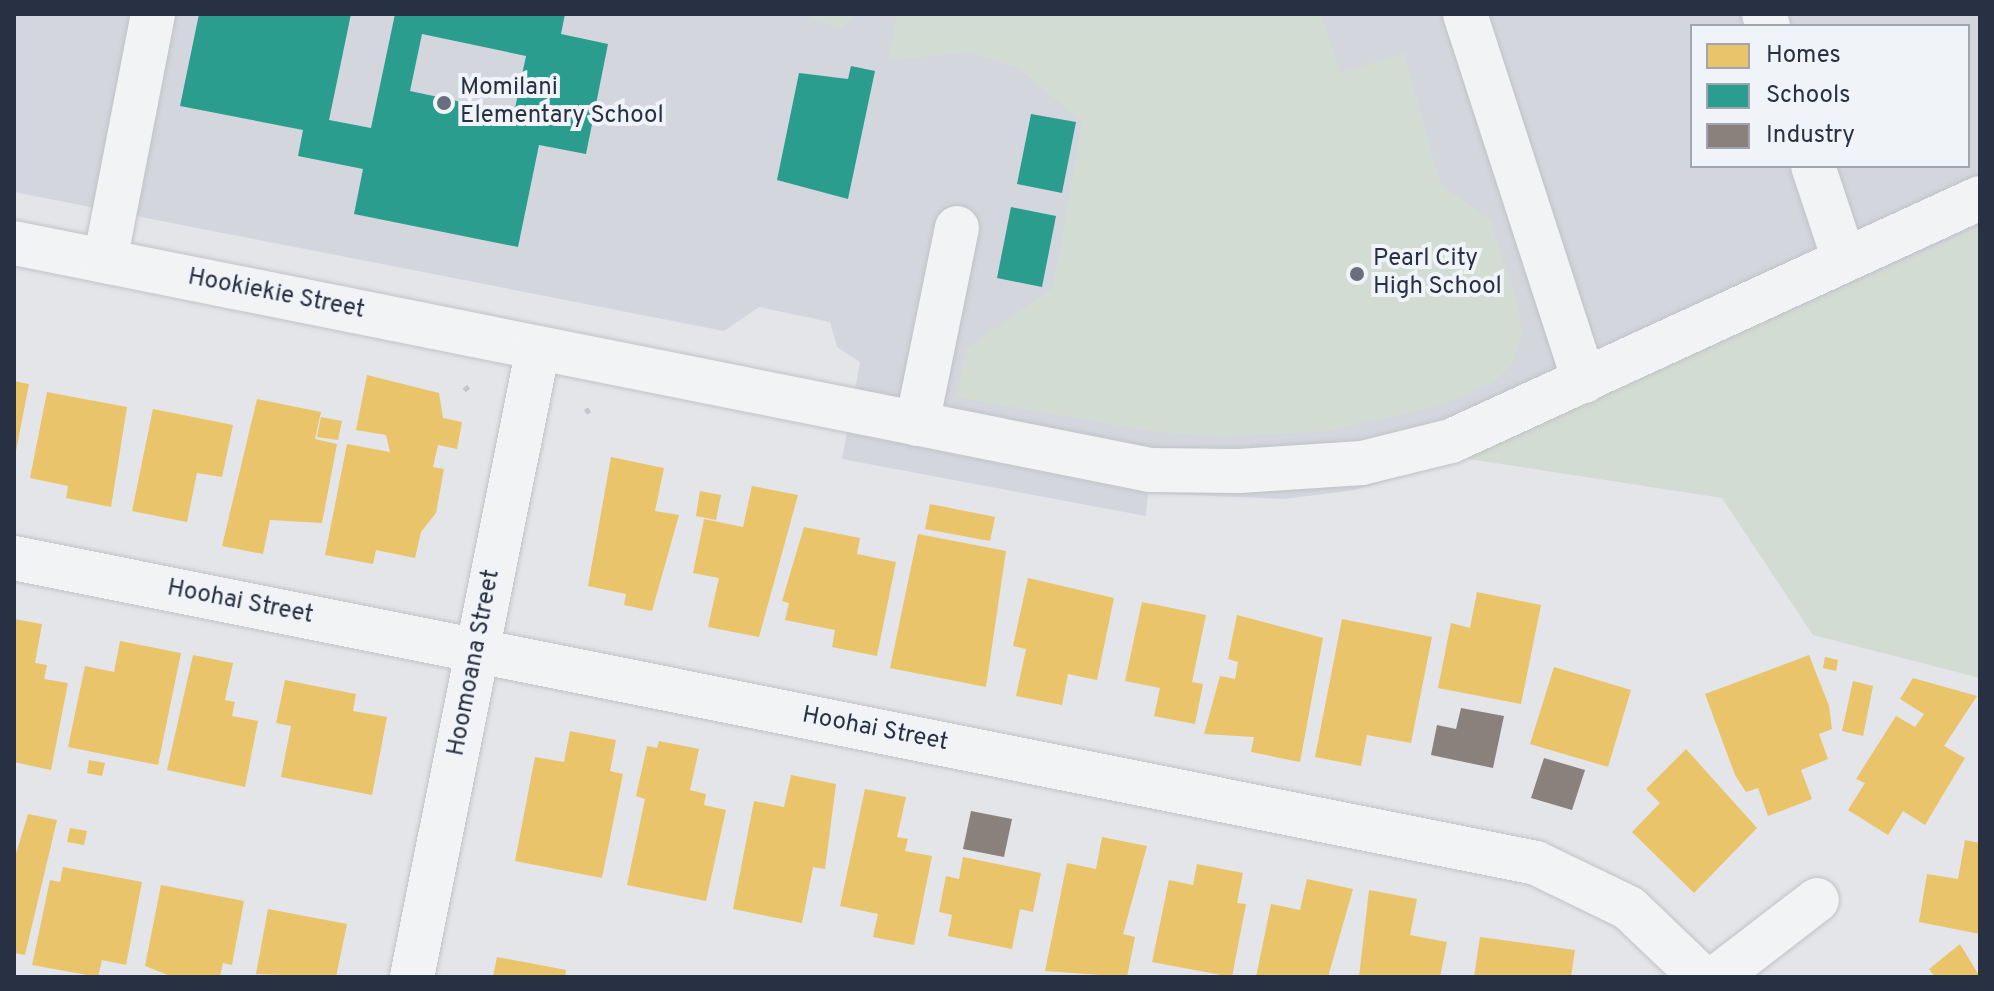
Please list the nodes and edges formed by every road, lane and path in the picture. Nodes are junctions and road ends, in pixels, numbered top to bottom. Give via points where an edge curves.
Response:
1 (153, 14) edge
2 (1465, 14) edge
3 (1814, 168) edge
4 (1980, 198) edge
5 (957, 228) dead end
6 (14, 243) edge
7 (1844, 259) junction
8 (105, 261) junction
9 (538, 348) junction
10 (1584, 381) junction
11 (472, 384) dead end
12 (464, 390) dead end
13 (917, 424) junction
14 (14, 558) edge
15 (478, 650) junction
16 (1817, 900) dead end
17 (412, 977) edge
18 (1701, 977) edge
19 (1717, 977) edge

1 - 8 street
2 - 10 street
3 - 7 street
4 - 7 street, Hookiekie Street
5 - 13 street
6 - 8 street, Hookiekie Street
7 - 10 street, Hookiekie Street
8 - 9 street, Hookiekie Street
9 - 13 street, Hookiekie Street
9 - 15 street, Hoomoana Street
10 - 13 street, Hookiekie Street via 1451,441 1322,468 1150,470
11 - 12 path
14 - 15 street, Hoohai Street
15 - 17 street, Hoomoana Street
15 - 18 street, Hoohai Street via 1536,863 1629,908
16 - 19 street

